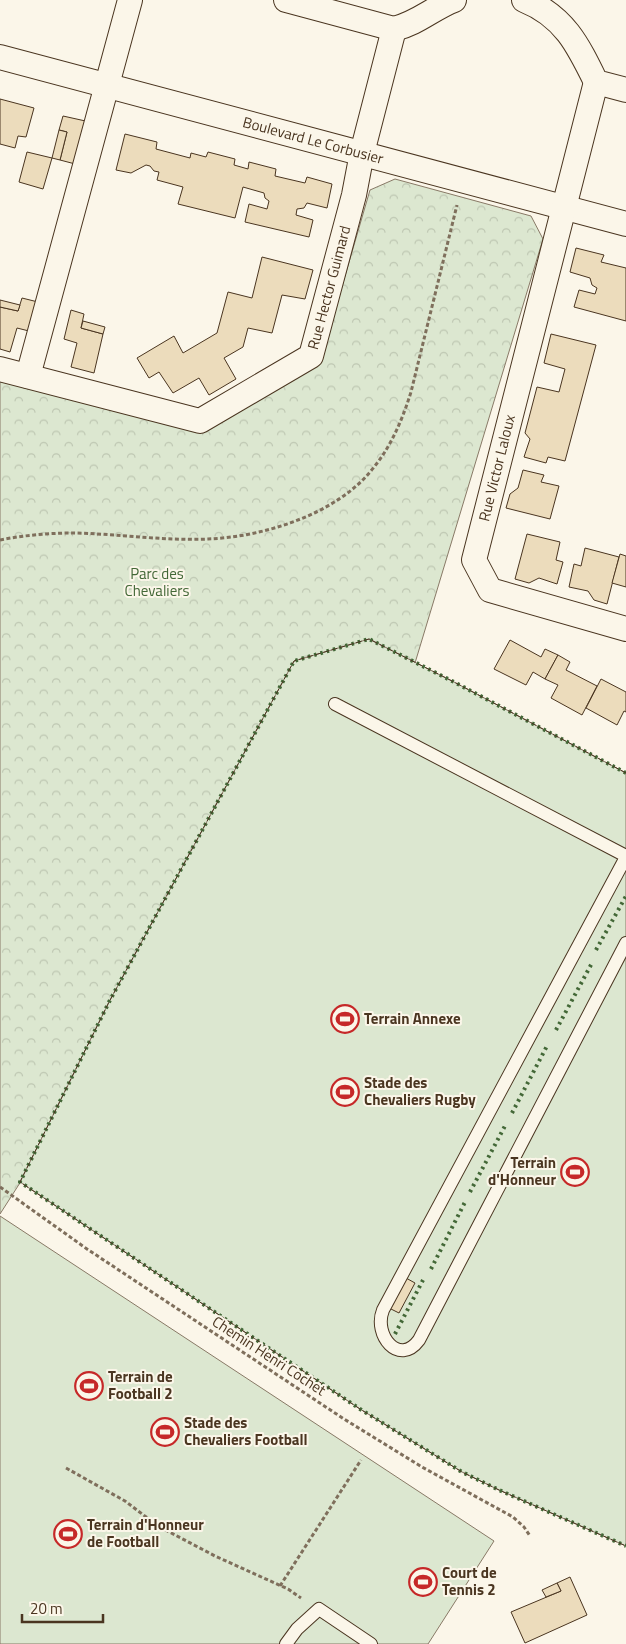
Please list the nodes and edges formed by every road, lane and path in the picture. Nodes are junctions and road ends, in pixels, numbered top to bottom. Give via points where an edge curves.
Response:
1 (130, 0) edge
2 (286, 0) edge
3 (454, 0) edge
4 (524, 0) edge
5 (394, 29) junction
6 (0, 57) edge
7 (596, 82) junction
8 (108, 86) junction
9 (626, 90) edge
10 (362, 153) junction
11 (464, 180) junction
12 (564, 207) junction
13 (626, 224) edge
14 (0, 369) edge
15 (28, 376) junction
16 (0, 540) edge
17 (626, 629) edge
18 (335, 704) dead end
19 (626, 857) edge
20 (626, 943) edge
21 (0, 1187) edge
22 (361, 1460) dead end
23 (66, 1468) dead end
24 (530, 1536) dead end
25 (280, 1586) junction
26 (319, 1609) junction
27 (286, 1644) edge
28 (371, 1644) edge

1 - 8 street
2 - 5 street
3 - 5 street
4 - 7 street via 551,15 566,29
5 - 10 street, Rue Hector Guimard
6 - 8 street, Boulevard Le Corbusier
7 - 9 street
7 - 12 street, Rue Victor Laloux
8 - 10 street, Boulevard Le Corbusier
8 - 15 street
10 - 11 street, Boulevard Le Corbusier
10 - 15 street, Rue Hector Guimard via 311,356 200,420
11 - 12 street, Boulevard Le Corbusier
11 - 16 path via 404,412 383,455 351,489 316,512 293,522 232,537 192,539 75,533
12 - 13 street, Boulevard Le Corbusier
12 - 17 street, Rue Victor Laloux via 474,560 490,590
14 - 15 street, Rue Hector Guimard
18 - 19 lane
19 - 20 lane via 383,1310 380,1323 383,1336 394,1348 410,1348 419,1340
21 - 24 path, Chemin Henri Cochet via 87,1249 344,1419 513,1517
22 - 25 path
23 - 25 path via 125,1500 158,1526
25 - 26 path
26 - 27 lane
26 - 28 lane

